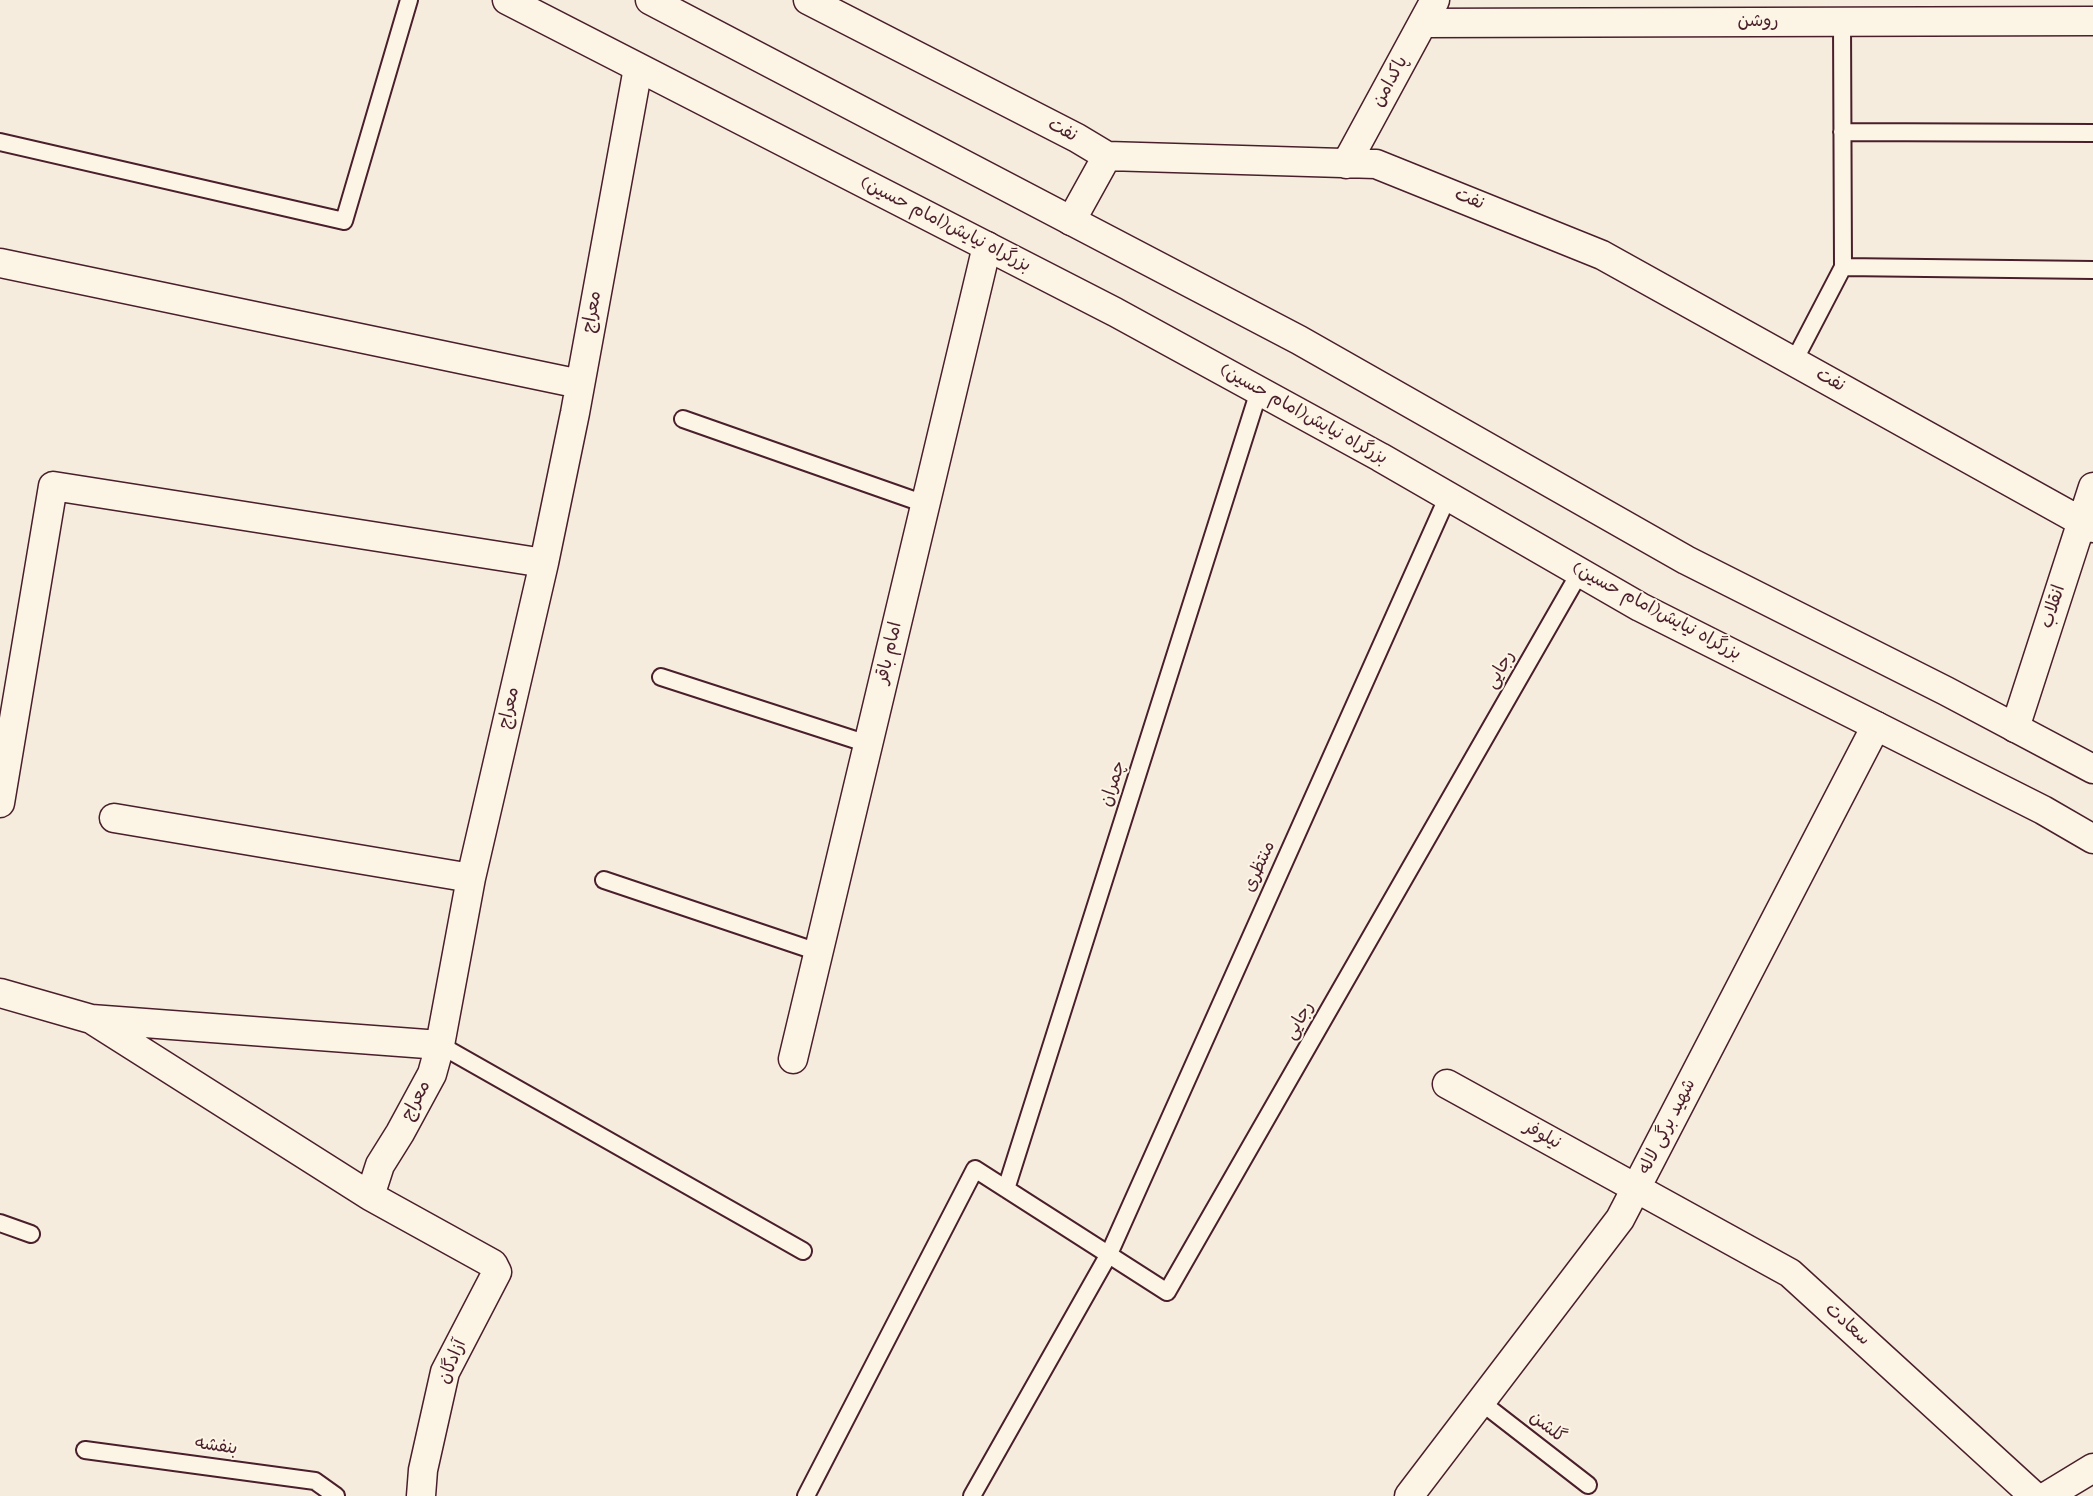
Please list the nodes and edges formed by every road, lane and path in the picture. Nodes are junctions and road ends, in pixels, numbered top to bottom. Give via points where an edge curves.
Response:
1 (409, 0) edge
2 (507, 0) edge
3 (650, 0) edge
4 (808, 0) edge
5 (1435, 0) edge
6 (2093, 21) edge
7 (1842, 22) junction
8 (1422, 23) junction
9 (638, 68) junction
10 (1842, 132) junction
11 (2093, 133) edge
12 (0, 142) edge
13 (1107, 156) junction
14 (1346, 164) junction
15 (1072, 221) junction
16 (987, 246) junction
17 (0, 263) edge
18 (1843, 267) junction
19 (2093, 270) edge
20 (1794, 361) junction
21 (580, 384) junction
22 (1259, 391) junction
23 (683, 419) dead end
24 (2093, 487) edge
25 (1448, 496) junction
26 (925, 504) junction
27 (2087, 524) edge
28 (544, 563) junction
29 (1580, 572) junction
30 (661, 677) dead end
31 (1876, 726) junction
32 (2015, 728) junction
33 (868, 744) junction
34 (2093, 770) edge
35 (0, 803) edge
36 (114, 818) dead end
37 (2093, 839) edge
38 (471, 878) junction
39 (604, 880) dead end
40 (818, 952) junction
41 (0, 993) edge
42 (91, 1019) junction
43 (440, 1045) junction
44 (793, 1059) dead end
45 (1447, 1084) dead end
46 (1006, 1188) junction
47 (1636, 1188) junction
48 (370, 1196) junction
49 (0, 1223) edge
50 (31, 1234) dead end
51 (803, 1251) dead end
52 (1109, 1254) junction
53 (1480, 1402) junction
54 (85, 1450) dead end
55 (2093, 1468) edge
56 (1588, 1485) dead end
57 (336, 1496) edge
58 (422, 1496) edge
59 (806, 1496) edge
60 (972, 1496) edge
61 (1409, 1496) edge
62 (2034, 1496) edge
63 (2047, 1496) edge

1 - 12 lane via 344,221
2 - 9 main road, بزرگراه نیایش(امام حسین)
3 - 15 main road
4 - 13 main road, نفت
5 - 8 main road, پاکدامن
6 - 7 main road, روشن
7 - 8 main road, روشن
7 - 10 lane
8 - 14 main road, پاکدامن
9 - 16 main road, بزرگراه نیایش(امام حسین)
9 - 21 main road, معراج
10 - 11 lane
10 - 18 lane
13 - 14 main road, نفت
13 - 15 main road
14 - 20 main road, نفت via 1376,164 1602,255
15 - 32 main road via 1299,340 1686,560
16 - 22 main road, بزرگراه نیایش(امام حسین)
16 - 26 main road, امام باقر
17 - 21 main road
18 - 19 lane
18 - 20 lane
20 - 27 main road, نفت
21 - 28 main road, معراج
22 - 25 main road, بزرگراه نیایش(امام حسین)
22 - 46 lane, چمران
23 - 26 lane
24 - 27 main road, انقلاب
25 - 29 main road, بزرگراه نیایش(امام حسین)
25 - 52 lane, منتظری
26 - 33 main road, امام باقر
27 - 32 main road, انقلاب
28 - 35 main road via 53,486
28 - 38 main road, معراج
29 - 31 main road, بزرگراه نیایش(امام حسین) via 1640,607
29 - 52 lane, رجایی via 1167,1292
30 - 33 lane
31 - 37 main road, بزرگراه نیایش(امام حسین) via 2043,810
31 - 47 main road, شهید برگی لاله
32 - 34 main road
33 - 40 main road, امام باقر
36 - 38 main road
38 - 43 main road, معراج
39 - 40 lane
40 - 44 main road, امام باقر
41 - 42 main road
42 - 43 main road
42 - 48 main road
43 - 48 main road, معراج via 432,1074 380,1165
43 - 51 lane
45 - 47 main road, نیلوفر
46 - 52 lane, رجایی
46 - 59 lane, رجایی via 975,1169
47 - 53 main road, شهید برگی لاله via 1620,1219
47 - 62 main road, سعادت via 1790,1273
48 - 58 main road, آزادگان via 493,1264 497,1272 445,1372 423,1470
49 - 50 lane
52 - 60 lane, منتظری
53 - 56 lane, گلشن
53 - 61 main road, شهید برگی لاله
54 - 57 lane, بنفشه via 315,1481
55 - 63 main road

